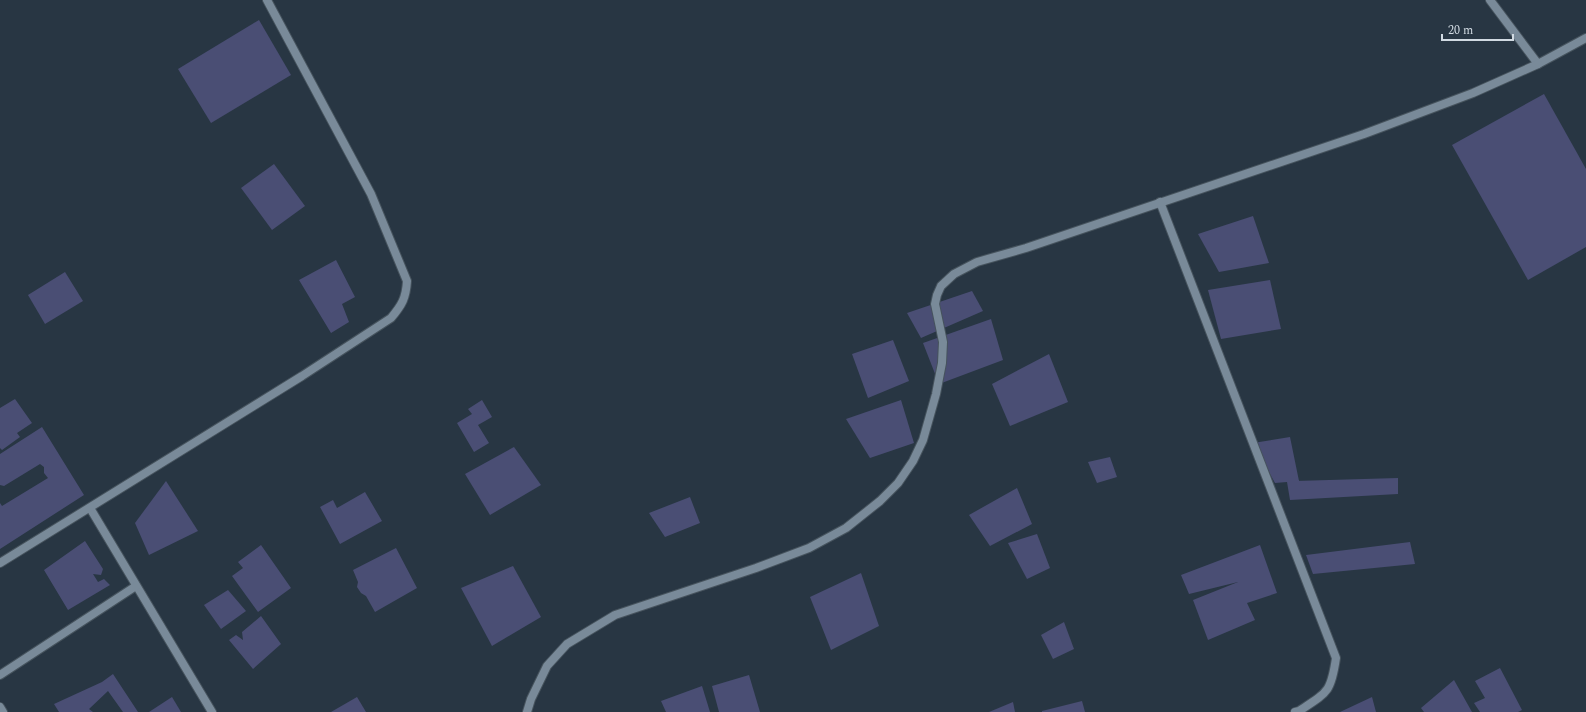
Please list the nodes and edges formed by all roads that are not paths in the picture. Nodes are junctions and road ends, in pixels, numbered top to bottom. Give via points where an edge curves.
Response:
1 (267, 0) edge
2 (1490, 0) edge
3 (1586, 38) edge
4 (1538, 64) junction
5 (1160, 202) junction
6 (90, 508) junction
7 (0, 563) edge
8 (136, 586) junction
9 (0, 675) edge
10 (0, 707) edge
11 (3, 712) edge
12 (212, 712) edge
13 (527, 712) edge
14 (1295, 712) edge

1 - 6 street via 371,194 407,281 402,305 390,318 368,334
2 - 4 street
3 - 4 street
4 - 5 street via 1473,93 1364,134
5 - 13 street via 977,262 954,274 941,286 935,304 943,342 936,394 923,440 898,483 846,528 809,548 609,618 567,644 548,666
5 - 14 street via 1336,658 1333,678 1325,694
6 - 7 street
6 - 8 street
8 - 9 street
8 - 12 street
10 - 11 street

